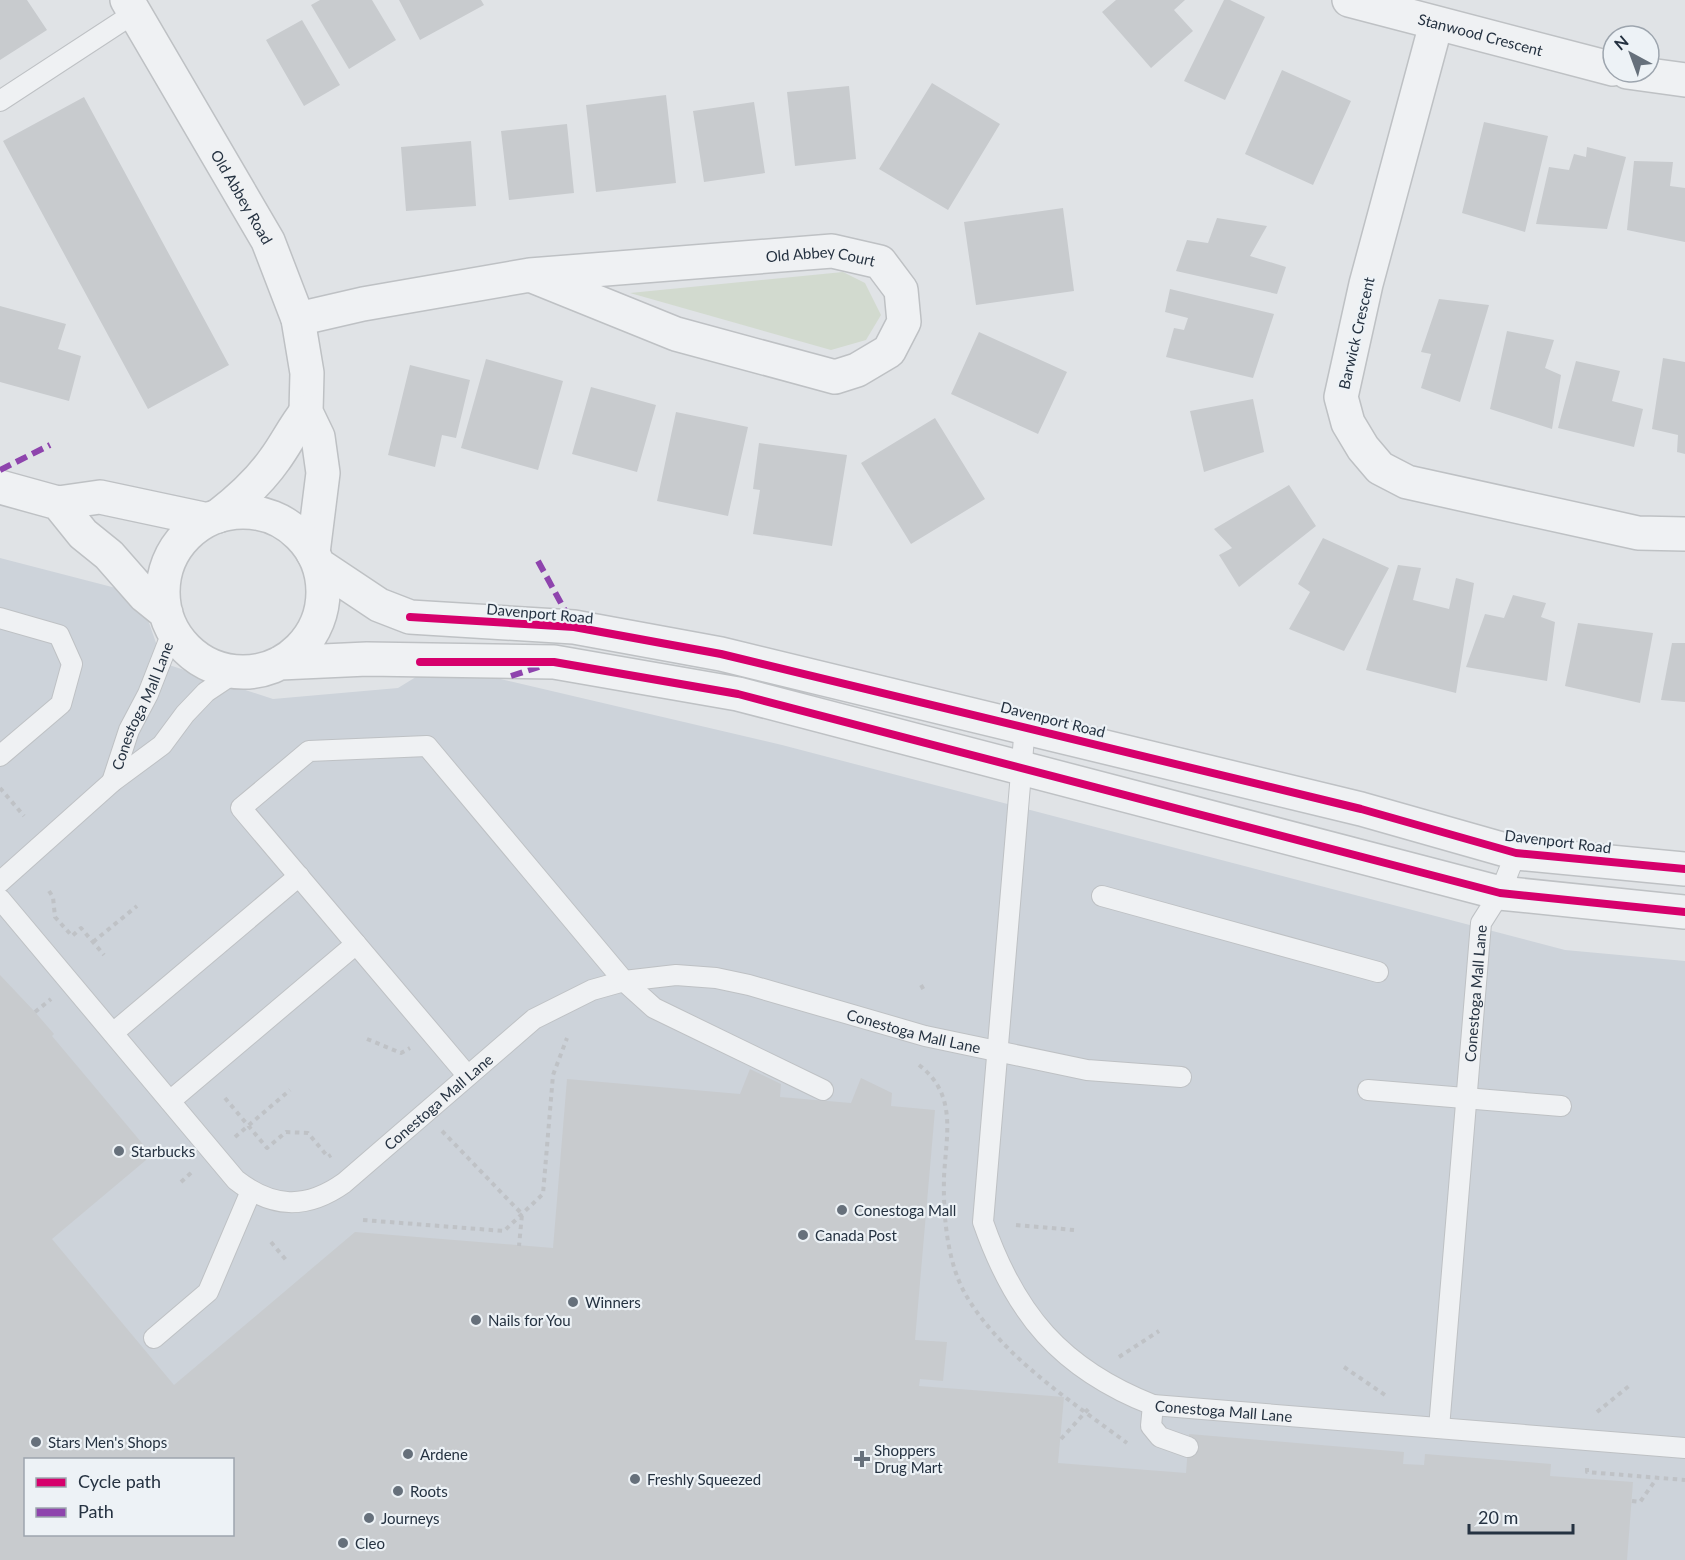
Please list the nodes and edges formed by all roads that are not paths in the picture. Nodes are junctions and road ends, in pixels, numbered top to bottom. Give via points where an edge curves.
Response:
1 (1349, 0) edge
2 (139, 4) edge
3 (1436, 24) junction
4 (1601, 66) edge
5 (1661, 77) edge
6 (1685, 80) edge
7 (0, 101) edge
8 (530, 275) junction
9 (298, 319) junction
10 (306, 412) junction
11 (0, 487) edge
12 (58, 503) junction
13 (213, 518) junction
14 (1685, 534) edge
15 (316, 559) junction
16 (0, 618) edge
17 (169, 621) junction
18 (280, 663) junction
19 (236, 672) junction
20 (1025, 726) junction
21 (0, 756) edge
22 (1022, 767) junction
23 (112, 782) junction
24 (1516, 853) junction
25 (1685, 869) edge
26 (299, 876) junction
27 (0, 882) edge
28 (1500, 893) junction
29 (1102, 897) dead end
30 (0, 899) edge
31 (1685, 912) edge
32 (356, 944) junction
33 (1378, 972) dead end
34 (624, 981) junction
35 (113, 1033) junction
36 (998, 1051) junction
37 (467, 1075) junction
38 (1180, 1077) dead end
39 (823, 1090) dead end
40 (1368, 1090) dead end
41 (1467, 1099) junction
42 (170, 1101) junction
43 (1561, 1106) dead end
44 (251, 1191) junction
45 (154, 1338) dead end
46 (1152, 1405) junction
47 (1439, 1428) junction
48 (1188, 1447) dead end
49 (1685, 1448) edge

1 - 3 street, Stanwood Crescent
2 - 7 lane
2 - 9 street, Old Abbey Road via 268,241
3 - 4 street, Stanwood Crescent
3 - 14 street, Barwick Crescent via 1366,284 1341,397 1348,423 1380,468 1407,482 1638,533
5 - 6 street
8 - 8 street, Old Abbey Court via 676,334 835,377 857,370 889,351 904,322 901,290 879,262 832,250
8 - 9 street, Old Abbey Court
9 - 10 street, Old Abbey Road via 308,373
10 - 13 street via 245,495
10 - 15 street, Old Abbey Road via 318,437 323,473
11 - 12 street
12 - 13 street via 100,497
12 - 17 street via 83,534 109,555
13 - 15 street via 236,512 272,517 289,526
13 - 17 street via 190,532 166,569 163,591
15 - 18 street via 324,587 322,610 313,632
15 - 20 street, Davenport Road via 379,605 410,617 585,629 721,654
16 - 21 lane via 59,634 72,664 61,704
17 - 19 street via 184,646 199,659
17 - 23 lane, Conestoga Mall Lane via 148,694 129,730
18 - 19 street via 256,671
18 - 22 street via 367,659 554,662 738,694
19 - 23 lane, Conestoga Mall Lane via 206,692 162,745
20 - 22 lane, Conestoga Mall Lane
20 - 24 street, Davenport Road via 1361,809
22 - 28 street
22 - 36 lane, Conestoga Mall Lane
23 - 27 lane, Conestoga Mall Lane
24 - 25 street, Davenport Road
24 - 28 lane, Conestoga Mall Lane
26 - 32 lane
26 - 34 lane via 241,807 309,751 427,747
26 - 35 lane
28 - 31 street
28 - 41 lane, Conestoga Mall Lane via 1481,923
29 - 33 lane
30 - 35 lane, Conestoga Mall Lane
32 - 37 lane
32 - 42 lane
34 - 36 lane, Conestoga Mall Lane via 676,975 716,978 925,1036
34 - 37 lane, Conestoga Mall Lane via 592,990 534,1019
34 - 39 lane via 654,1008
35 - 42 lane, Conestoga Mall Lane
36 - 38 lane via 1087,1070
36 - 46 lane, Conestoga Mall Lane via 983,1222 996,1258 1030,1317 1063,1352 1102,1383
37 - 44 lane, Conestoga Mall Lane via 329,1193 308,1201 287,1202
40 - 41 lane
41 - 43 lane
41 - 47 lane, Conestoga Mall Lane
42 - 44 lane, Conestoga Mall Lane via 236,1180
44 - 45 lane via 208,1292
46 - 47 lane, Conestoga Mall Lane
46 - 48 lane via 1151,1426 1160,1437
47 - 49 lane, Conestoga Mall Lane

